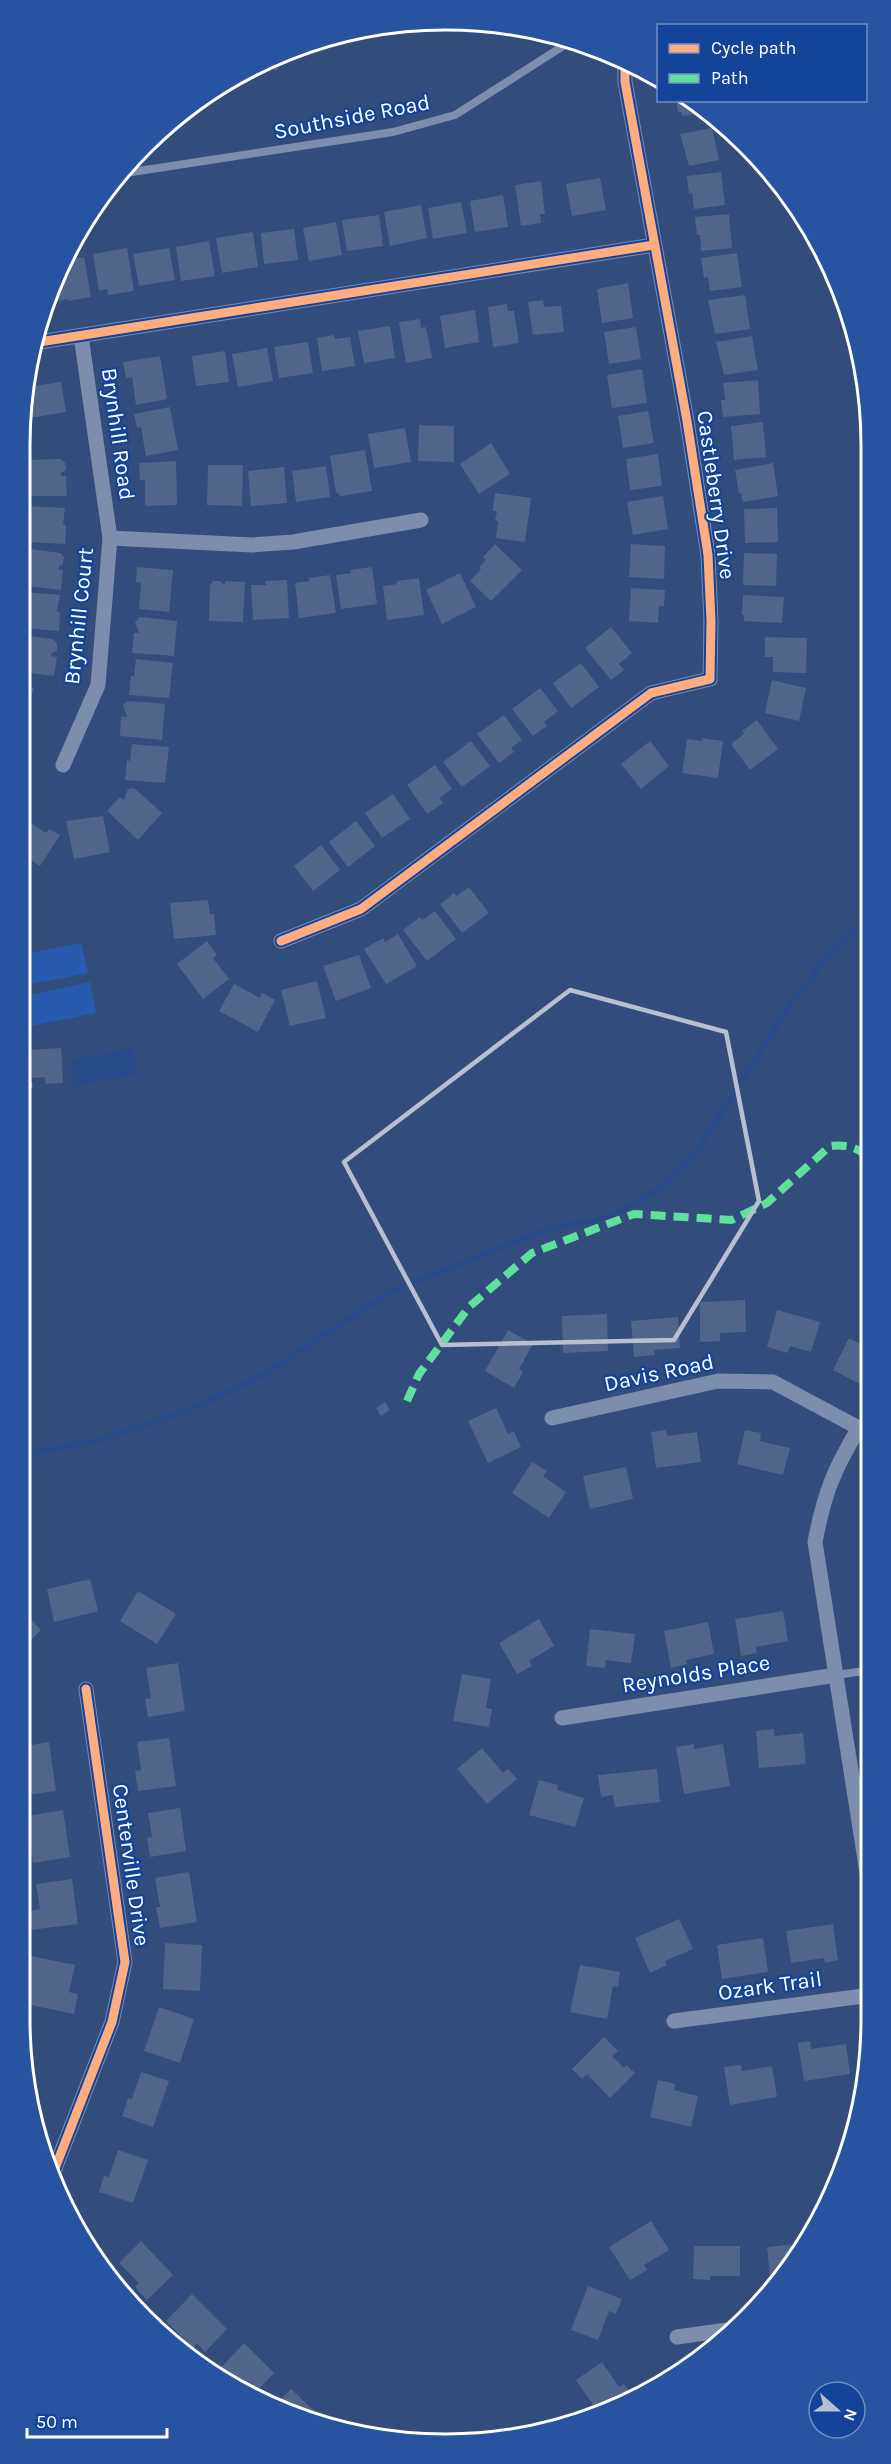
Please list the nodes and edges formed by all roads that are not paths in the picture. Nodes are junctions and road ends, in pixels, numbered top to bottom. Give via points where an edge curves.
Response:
1 (562, 47) edge
2 (625, 71) edge
3 (133, 172) edge
4 (654, 245) junction
5 (81, 336) junction
6 (43, 342) edge
7 (421, 520) dead end
8 (110, 538) junction
9 (63, 765) dead end
10 (281, 941) dead end
11 (552, 1418) dead end
12 (861, 1429) edge
13 (861, 1436) edge
14 (861, 1672) edge
15 (836, 1676) junction
16 (86, 1689) dead end
17 (562, 1718) dead end
18 (861, 1835) edge
19 (861, 1996) edge
20 (674, 2021) dead end
21 (57, 2164) edge
22 (719, 2331) edge
23 (677, 2337) dead end

1 - 3 lane, Southside Road via 455,115 393,132
2 - 4 street, Castleberry Drive
4 - 5 street
4 - 10 street, Castleberry Drive via 708,555 710,680 651,693 361,909
5 - 6 street
5 - 8 street, Brynhill Road
7 - 8 street via 293,542 252,545
8 - 9 street, Brynhill Court via 98,685
11 - 12 street, Davis Road via 718,1381 773,1382
13 - 15 street via 837,1464 822,1504 815,1542
14 - 15 lane
15 - 17 street, Reynolds Place
15 - 18 street
16 - 21 street, Centerville Drive via 125,1962 112,2022
19 - 20 street, Ozark Trail
22 - 23 street

